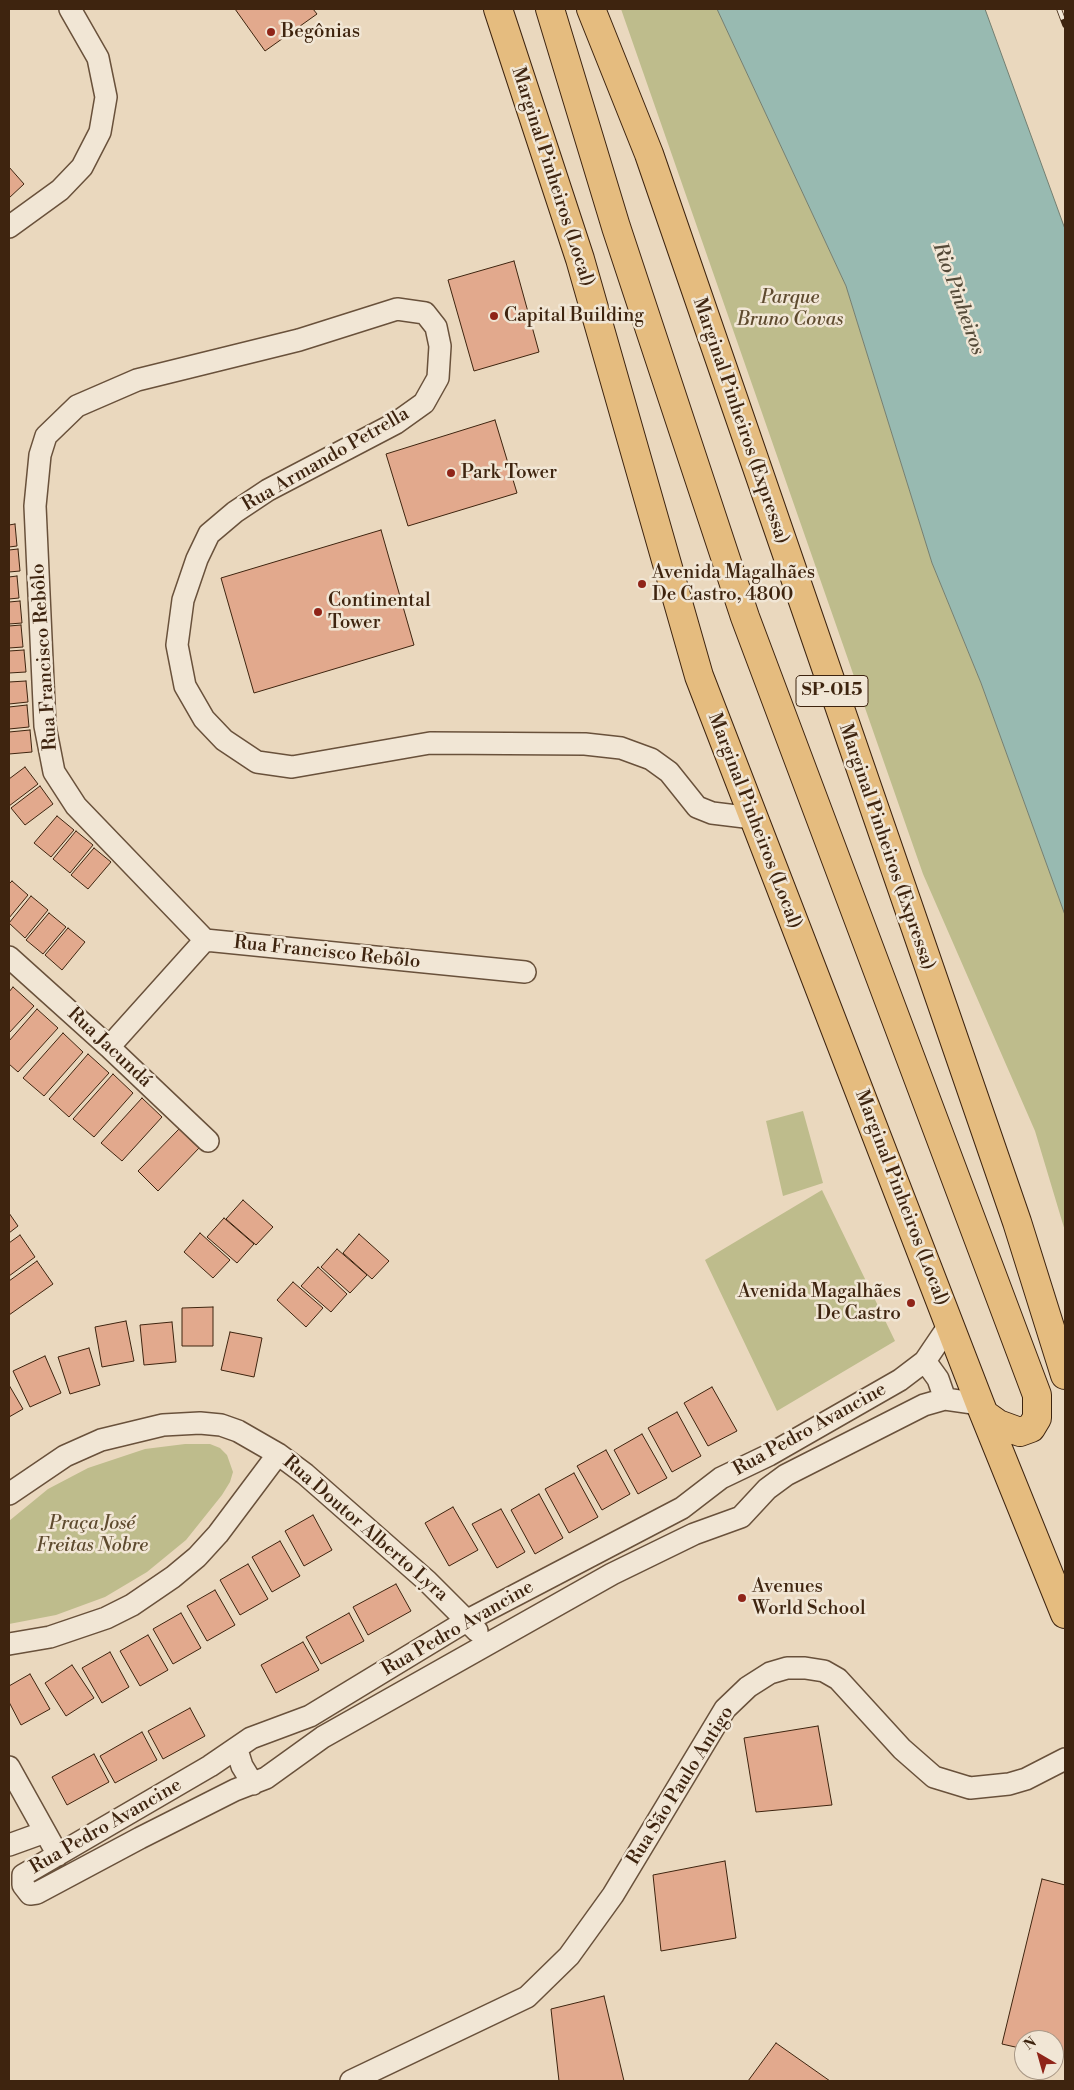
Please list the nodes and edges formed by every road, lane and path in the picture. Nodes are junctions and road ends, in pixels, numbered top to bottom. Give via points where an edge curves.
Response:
1 (70, 9) edge
2 (498, 9) edge
3 (550, 9) edge
4 (591, 9) edge
5 (9, 227) edge
6 (370, 316) joint
7 (753, 818) junction
8 (205, 940) junction
9 (9, 957) edge
10 (525, 972) dead end
11 (109, 1047) junction
12 (208, 1141) dead end
13 (950, 1324) junction
14 (925, 1361) junction
15 (1065, 1375) edge
16 (945, 1399) junction
17 (982, 1409) junction
18 (278, 1454) junction
19 (740, 1470) junction
20 (706, 1489) junction
21 (9, 1494) edge
22 (760, 1497) junction
23 (717, 1525) junction
24 (1065, 1614) edge
25 (468, 1620) junction
26 (9, 1644) edge
27 (489, 1644) junction
28 (276, 1730) junction
29 (237, 1750) junction
30 (1064, 1761) edge
31 (288, 1762) junction
32 (9, 1767) edge
33 (253, 1784) junction
34 (45, 1832) junction
35 (9, 1845) edge
36 (58, 1855) junction
37 (351, 2081) edge

1 - 5 street via 98,58 106,97 100,132 82,167 60,190
2 - 7 highway, Marginal Pinheiros (Local) via 580,259 699,676
3 - 17 highway via 616,227 745,617 1037,1395 1037,1418 1031,1428 1020,1432 1012,1431
4 - 15 highway, Marginal Pinheiros (Expressa) / SP-015 via 649,154 1017,1222
6 - 7 street, Rua Armando Petrella via 397,308 425,313 436,327 440,346 438,378 424,403 396,423 268,490 209,534 183,600 177,645 185,686 204,719 224,740 257,762 292,767 430,743 585,744 621,748 651,759 669,772 697,808
6 - 8 street, Rua Francisco Rebôlo via 299,340 137,380 77,406 46,436 40,455 35,506 45,726 54,772 76,806
7 - 13 highway, Marginal Pinheiros (Local)
8 - 10 street, Rua Francisco Rebôlo
8 - 11 street
9 - 11 street, Rua Jacundá
11 - 12 street, Rua Jacundá
13 - 14 street, Rua Pedro Avancine
13 - 17 highway, Marginal Pinheiros (Local)
14 - 16 street via 938,1379
14 - 19 street, Rua Pedro Avancine via 900,1380
16 - 17 street, Rua Pedro Avancine
16 - 22 street, Rua Pedro Avancine via 924,1405 786,1475
17 - 24 highway, Marginal Pinheiros (Local)
18 - 21 street, Rua Doutor Alberto Lyra via 221,1425 163,1425 102,1440 65,1456
18 - 25 street, Rua Doutor Alberto Lyra via 305,1474
18 - 26 street via 218,1534 173,1577 106,1618 50,1637
19 - 20 street, Rua Pedro Avancine
19 - 22 street via 754,1482
20 - 23 street via 706,1510
20 - 25 street, Rua Pedro Avancine via 682,1508
22 - 23 street, Rua Pedro Avancine via 741,1517
23 - 27 street, Rua Pedro Avancine via 612,1574
25 - 27 street, Rua Doutor Alberto Lyra
25 - 28 street, Rua Pedro Avancine via 310,1716
27 - 31 street, Rua Pedro Avancine via 323,1738
28 - 29 street, Rua Pedro Avancine via 251,1738
28 - 31 street
29 - 33 street
29 - 36 street, Rua Pedro Avancine
30 - 37 street, Rua São Paulo Antigo via 1009,1784 970,1788 934,1777 902,1749 838,1679 824,1671 805,1668 770,1672 725,1708 613,1895 569,1956 527,1997
31 - 33 street, Rua Pedro Avancine
32 - 34 street
33 - 36 street, Rua Pedro Avancine via 235,1790 37,1893 30,1894 25,1890 23,1875
34 - 35 street
34 - 36 street

